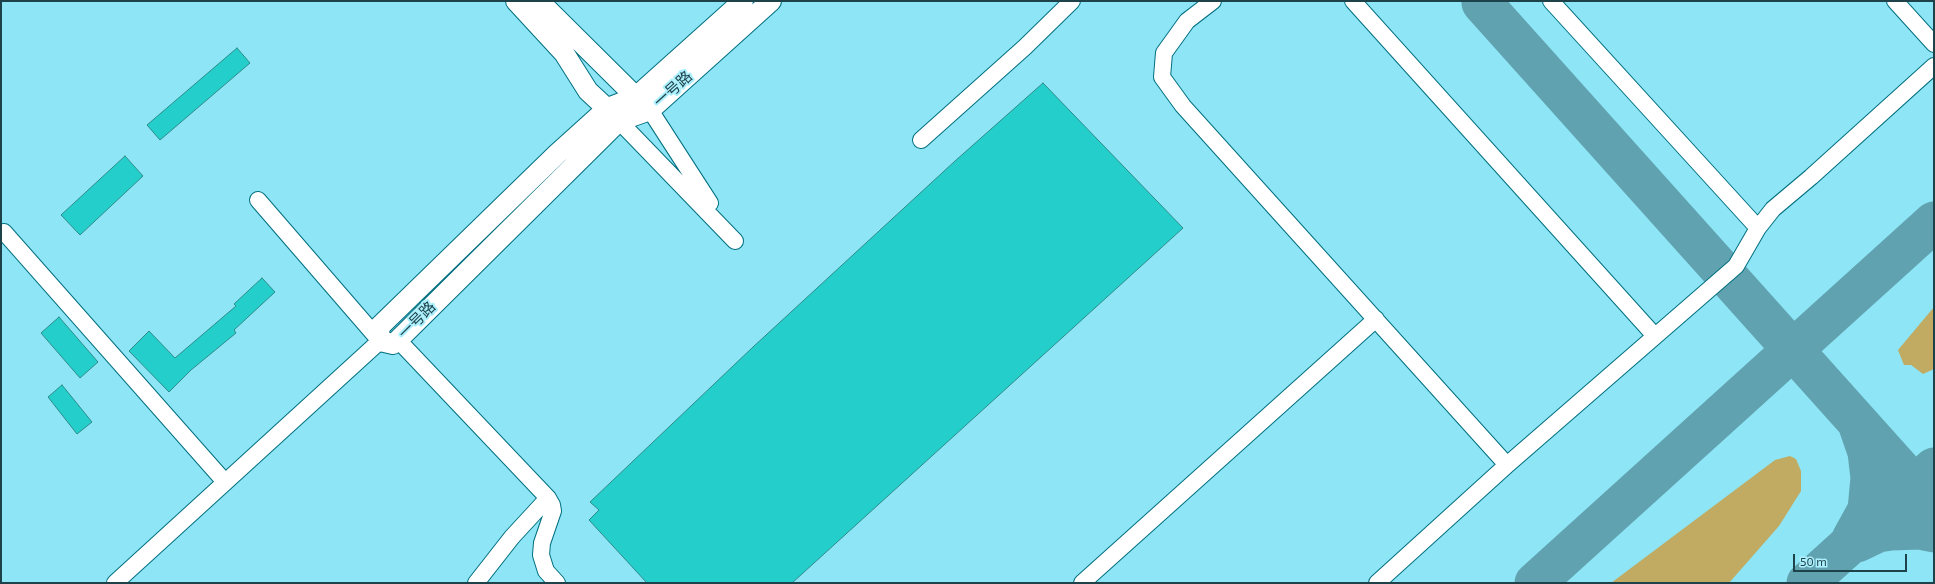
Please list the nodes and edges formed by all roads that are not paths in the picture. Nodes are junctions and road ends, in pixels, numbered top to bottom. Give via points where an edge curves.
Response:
1 (516, 1) edge
2 (539, 1) edge
3 (743, 1) edge
4 (771, 1) edge
5 (1072, 1) edge
6 (1199, 1) edge
7 (1213, 1) edge
8 (1353, 1) edge
9 (1551, 1) edge
10 (1895, 1) edge
11 (1187, 22) junction
12 (1934, 44) edge
13 (1934, 66) edge
14 (643, 103) junction
15 (613, 114) junction
16 (921, 140) dead end
17 (258, 200) dead end
18 (1758, 228) junction
19 (4, 232) dead end
20 (1376, 319) junction
21 (1655, 336) junction
22 (389, 340) junction
23 (1507, 465) junction
24 (225, 482) junction
25 (548, 498) junction
26 (115, 583) edge
27 (476, 583) edge
28 (557, 583) edge
29 (1082, 583) edge
30 (1377, 583) edge

1 - 15 main road via 564,53 588,91
2 - 14 main road
3 - 14 main road, 一号路
4 - 14 main road, 一号路
5 - 16 street via 1025,47
6 - 11 street
7 - 11 street
8 - 21 street
9 - 18 street
10 - 12 street
11 - 20 street via 1164,53 1162,77 1183,106
13 - 18 street via 1773,209
14 - 15 main road, 一号路
14 - 15 street via 735,241
15 - 22 main road, 一号路
17 - 22 street
18 - 21 street via 1736,266
19 - 24 street
20 - 23 street
20 - 29 street
21 - 23 street
22 - 24 street
22 - 25 street
23 - 30 street
24 - 26 street
25 - 27 street via 512,537
25 - 28 street via 553,511 542,543 541,555 546,571

